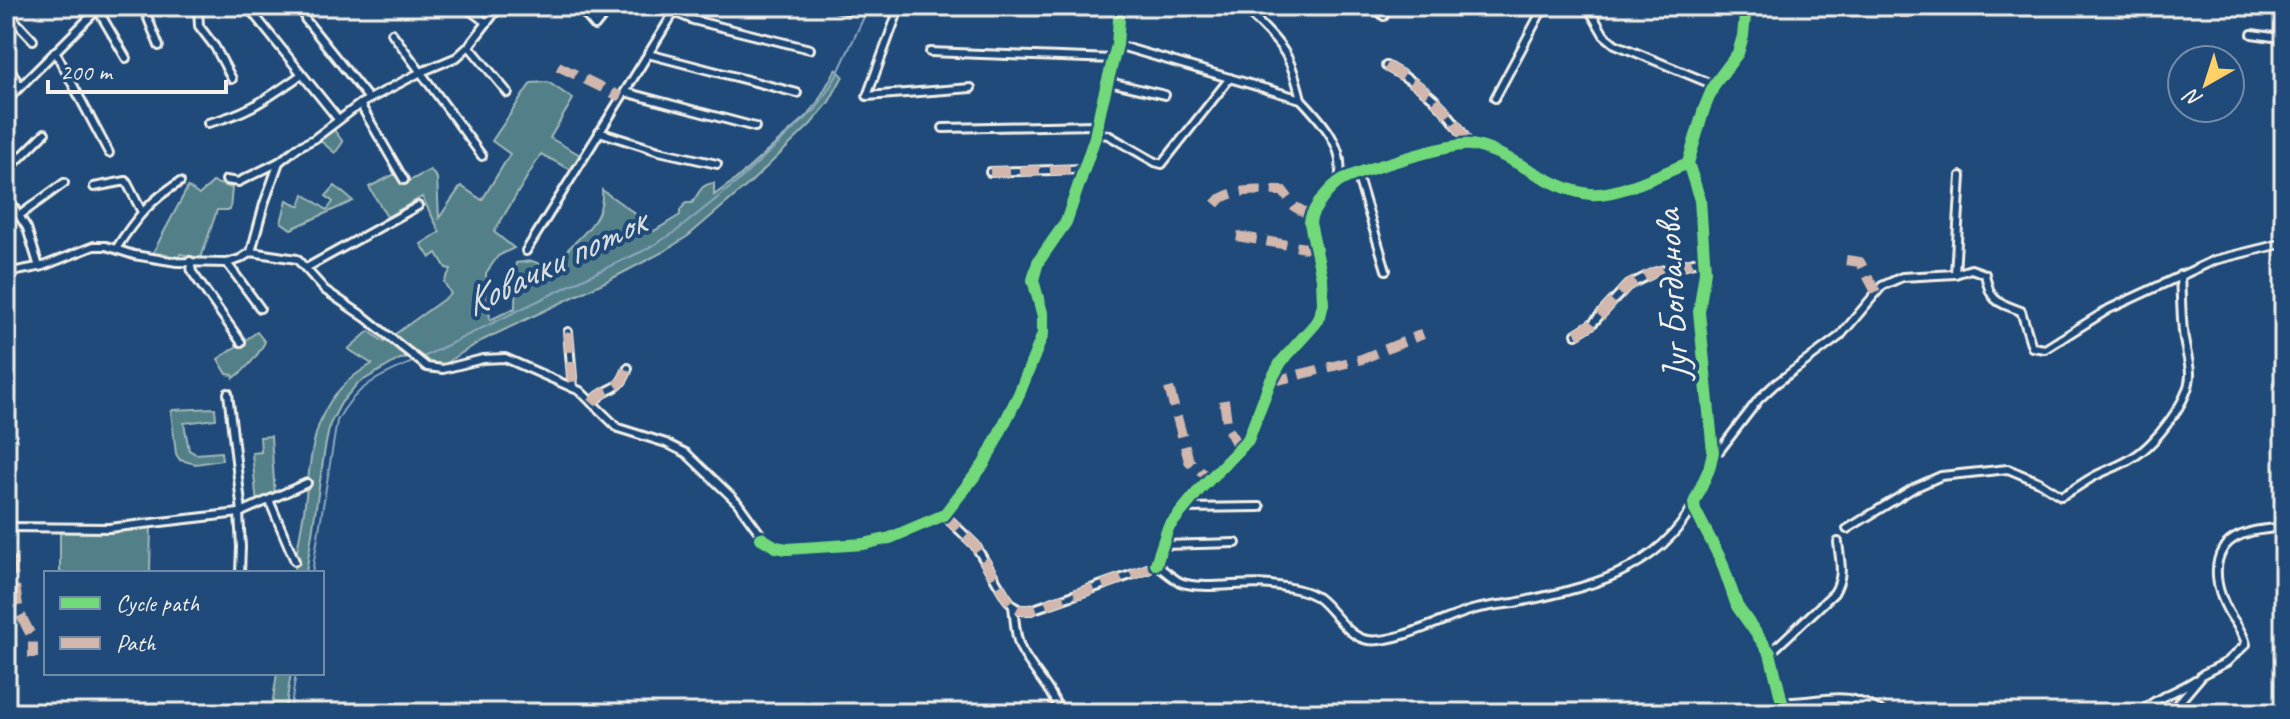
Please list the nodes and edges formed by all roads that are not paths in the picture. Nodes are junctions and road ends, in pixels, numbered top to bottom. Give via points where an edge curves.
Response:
1 (143, 6) edge
2 (198, 6) edge
3 (464, 6) edge
4 (500, 6) edge
5 (578, 6) edge
6 (611, 6) edge
7 (831, 6) edge
8 (900, 6) edge
9 (1120, 6) edge
10 (1373, 6) edge
11 (1550, 6) edge
12 (1583, 6) edge
13 (1746, 6) edge
14 (2264, 6) edge
15 (100, 8) edge
16 (676, 9) edge
17 (849, 10) dead end
18 (6, 11) edge
19 (252, 12) dead end
20 (2284, 13) edge
21 (1384, 16) dead end
22 (1253, 17) dead end
23 (305, 19) dead end
24 (487, 23) junction
25 (392, 33) dead end
26 (2252, 34) dead end
27 (2284, 35) edge
28 (33, 40) dead end
29 (1117, 45) junction
30 (159, 46) dead end
31 (469, 46) junction
32 (810, 49) dead end
33 (55, 51) junction
34 (930, 52) dead end
35 (648, 54) junction
36 (126, 58) dead end
37 (1114, 59) junction
38 (6, 61) edge
39 (1386, 66) dead end
40 (421, 72) junction
41 (301, 75) junction
42 (1230, 78) junction
43 (232, 79) dead end
44 (1109, 82) junction
45 (1714, 85) junction
46 (20, 87) junction
47 (971, 88) dead end
48 (625, 92) junction
49 (508, 93) dead end
50 (797, 93) dead end
51 (1165, 95) dead end
52 (1495, 98) dead end
53 (369, 99) junction
54 (1301, 99) junction
55 (6, 101) edge
56 (360, 104) junction
57 (338, 119) junction
58 (208, 123) dead end
59 (755, 127) dead end
60 (943, 128) dead end
61 (1096, 129) junction
62 (599, 132) junction
63 (45, 133) dead end
64 (1469, 144) junction
65 (109, 153) dead end
66 (482, 156) dead end
67 (279, 162) junction
68 (1688, 163) junction
69 (717, 164) dead end
70 (1084, 169) junction
71 (6, 172) edge
72 (990, 172) dead end
73 (1357, 174) junction
74 (1961, 176) dead end
75 (226, 180) dead end
76 (404, 180) dead end
77 (180, 182) dead end
78 (1338, 182) junction
79 (64, 183) dead end
80 (94, 187) dead end
81 (6, 195) edge
82 (418, 206) dead end
83 (142, 212) junction
84 (20, 215) junction
85 (2284, 243) edge
86 (116, 249) junction
87 (526, 251) dead end
88 (251, 252) junction
89 (1705, 259) junction
90 (190, 261) junction
91 (227, 263) junction
92 (39, 267) junction
93 (306, 268) junction
94 (1386, 270) dead end
95 (6, 273) edge
96 (1955, 274) junction
97 (2180, 275) junction
98 (260, 308) dead end
99 (568, 332) dead end
100 (1576, 334) dead end
101 (241, 342) dead end
102 (628, 368) dead end
103 (573, 388) junction
104 (228, 393) dead end
105 (592, 403) junction
106 (1713, 452) junction
107 (307, 483) dead end
108 (269, 500) junction
109 (1694, 503) junction
110 (1260, 507) dead end
111 (1184, 508) junction
112 (240, 513) junction
113 (944, 515) junction
114 (6, 527) edge
115 (2284, 527) edge
116 (1847, 529) dead end
117 (1838, 542) dead end
118 (1236, 543) dead end
119 (1162, 545) junction
120 (295, 561) dead end
121 (1156, 564) junction
122 (240, 571) edge
123 (1013, 606) junction
124 (1770, 653) junction
125 (2203, 674) junction
126 (1782, 702) junction
127 (1060, 713) edge
128 (1779, 713) edge
129 (1884, 713) edge
130 (2140, 713) edge
131 (2170, 713) edge

1 - 30 street
2 - 43 street via 199,26
3 - 24 street
4 - 24 street
5 - 6 street via 595,26
7 - 17 street
8 - 47 street via 867,96
9 - 29 street
10 - 21 street
11 - 52 street via 1540,14
12 - 45 street via 1615,44
13 - 45 street, Југ Богданова via 1738,53
14 - 20 street
15 - 33 street
15 - 36 street
16 - 32 street via 693,20
16 - 35 street
18 - 28 street
19 - 41 street
22 - 54 street via 1288,56
23 - 53 street
24 - 31 street
25 - 40 street
26 - 27 street
29 - 37 street
29 - 42 street
31 - 40 street
31 - 49 street
33 - 46 street
33 - 65 street
34 - 37 street
35 - 48 street
35 - 50 street
37 - 44 street
38 - 46 street
39 - 64 street via 1417,83
40 - 53 street
40 - 66 street
41 - 57 street
41 - 58 street via 253,108
42 - 54 street
42 - 61 street via 1162,164
44 - 51 street
44 - 61 street
45 - 68 street, Југ Богданова
46 - 55 street
48 - 59 street
48 - 62 street
53 - 56 street
54 - 78 street via 1333,141 1340,161
56 - 57 street
56 - 76 street
57 - 67 street
60 - 61 street
61 - 70 street
62 - 69 street
62 - 87 street
63 - 71 street
64 - 68 street via 1592,195 1620,190
64 - 73 street
67 - 75 street via 238,182
67 - 88 street
68 - 89 street, Југ Богданова via 1700,200
70 - 72 street
70 - 113 street via 1066,222 1038,262 1033,280 1043,334 1019,394 984,464
73 - 78 street
73 - 94 street
74 - 96 street
77 - 83 street
78 - 111 street via 1310,215 1322,278 1320,316 1281,362 1248,440
79 - 84 street
80 - 83 street via 126,181
81 - 84 street
82 - 93 street
83 - 86 street
84 - 92 street
85 - 97 street via 2215,260
86 - 90 street
86 - 92 street via 94,246
88 - 91 street
88 - 93 street via 293,258
89 - 100 street via 1627,286
89 - 106 street, Југ Богданова via 1699,312
90 - 91 street
90 - 101 street via 192,272
91 - 98 street
92 - 95 street
93 - 103 street via 325,290 423,365 443,369 505,358
96 - 97 street via 1971,269 1985,274 1997,302 2021,311 2032,347 2045,349 2109,309
96 - 106 street via 1902,277 1882,286 1840,336 1774,385
97 - 116 street via 2190,375 2187,392 2135,457 2061,496 2008,469 1941,476
99 - 103 street
102 - 105 street via 619,387 599,394
103 - 105 street
104 - 112 street
105 - 113 street via 618,428 686,453 737,502 763,540 787,549 864,544
106 - 109 street, Југ Богданова
107 - 108 street
108 - 112 street
108 - 120 street
109 - 121 street, Југ Богданова via 1671,538 1626,571 1475,609 1381,642 1354,635 1316,596 1300,590 1251,583 1183,583
109 - 124 street via 1737,606
110 - 111 street
111 - 119 street
112 - 114 street via 109,528
112 - 122 street
113 - 123 street via 975,545
115 - 125 street via 2246,533 2223,549 2215,564 2220,589 2246,644
117 - 124 street via 1842,561 1834,593
118 - 119 street
119 - 121 street
121 - 123 street via 1031,610
123 - 127 street via 1023,652
124 - 126 street
125 - 130 street
125 - 131 street
126 - 128 street
126 - 129 street via 1835,696 1865,702

